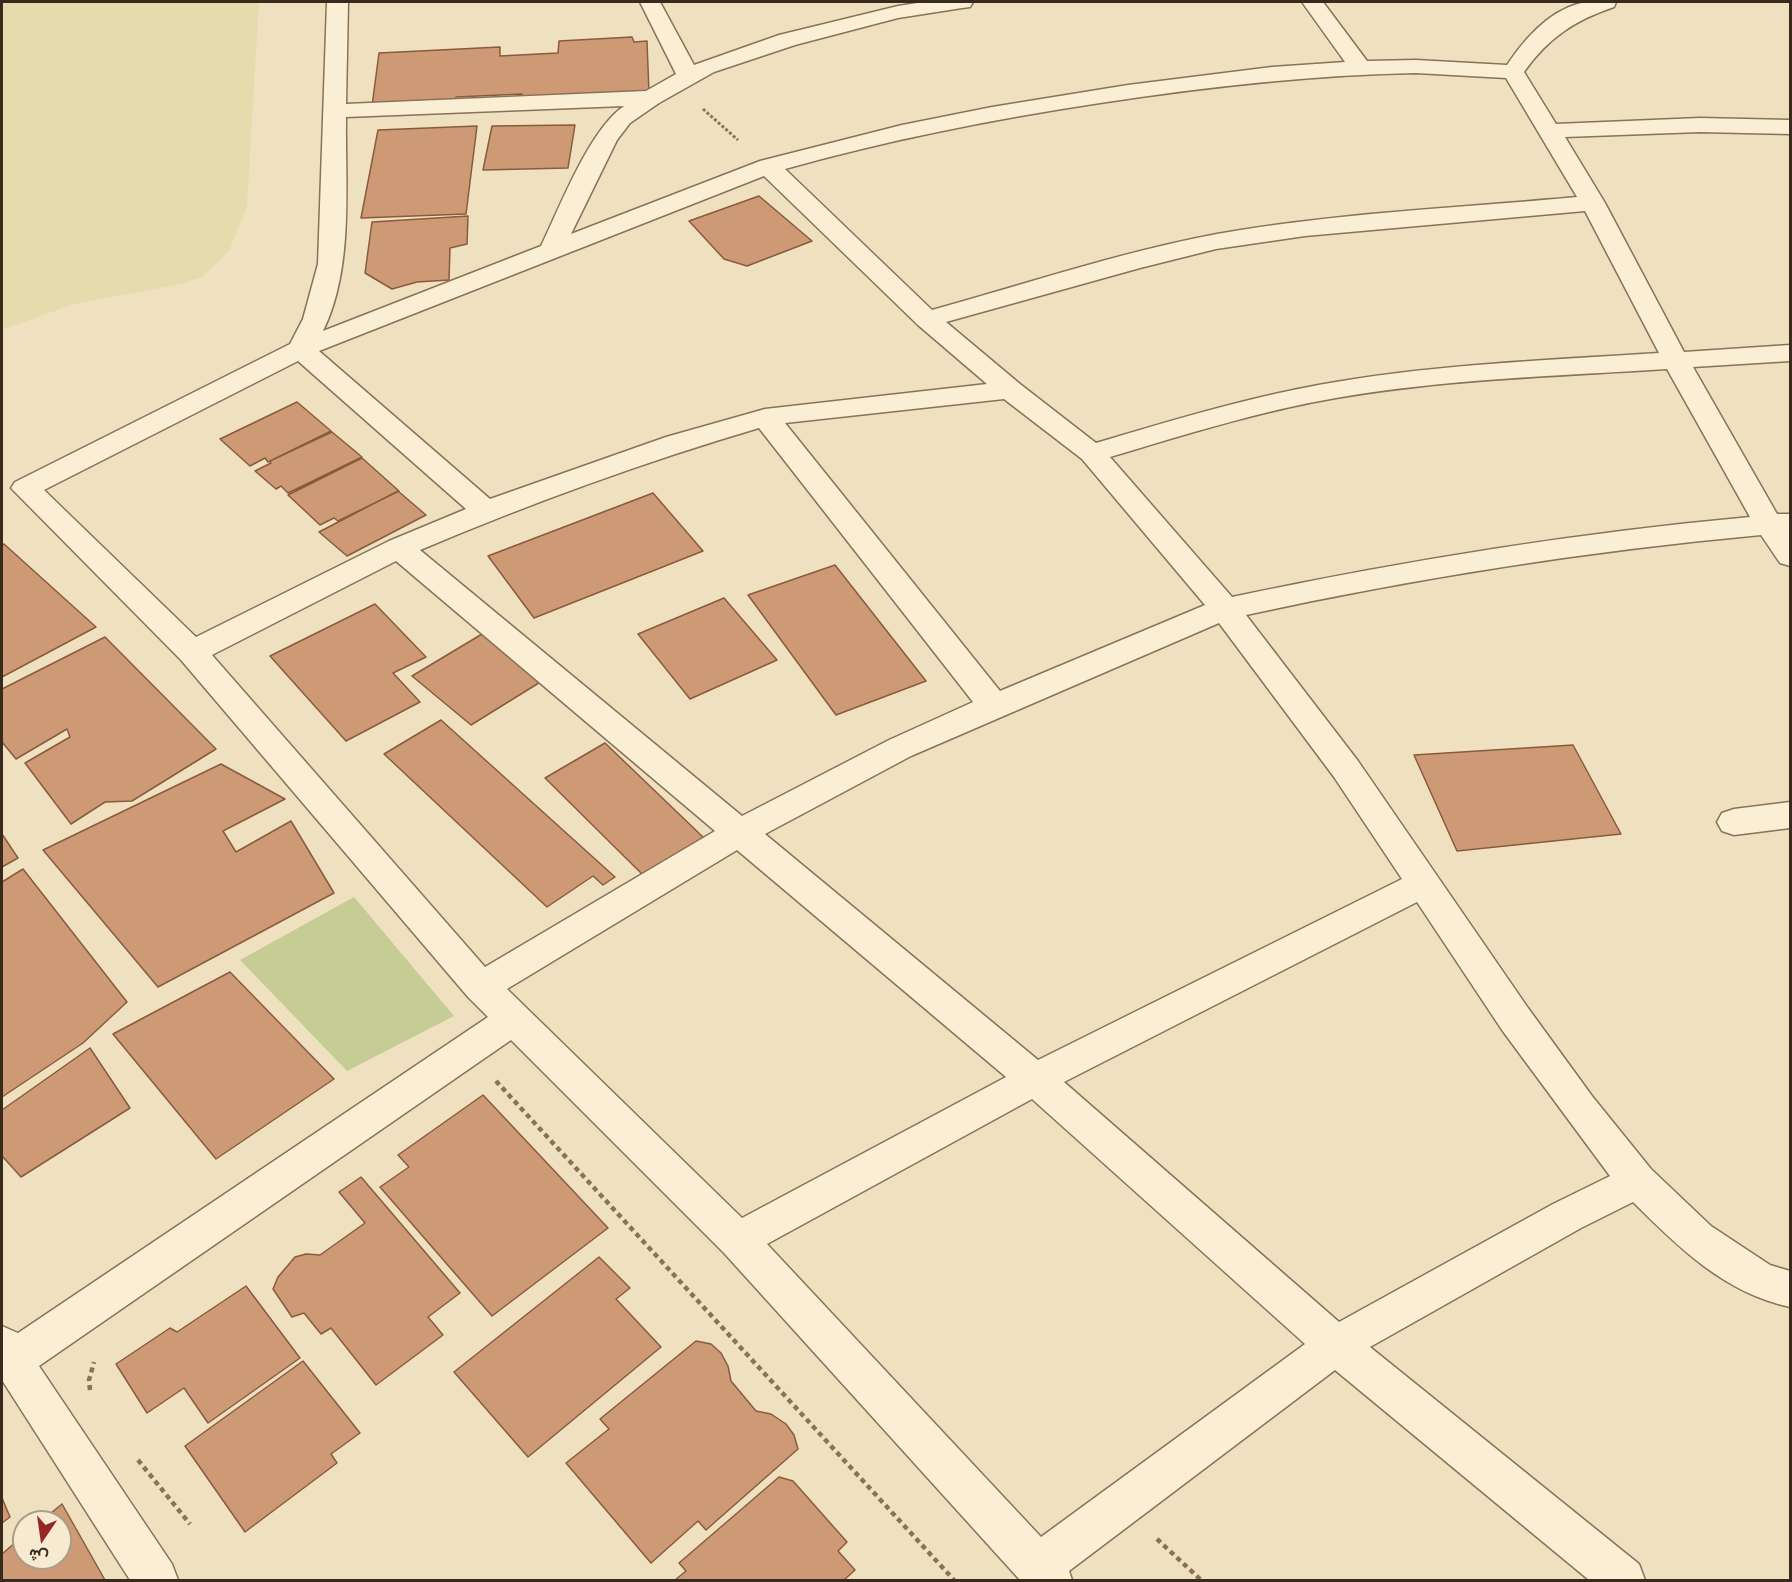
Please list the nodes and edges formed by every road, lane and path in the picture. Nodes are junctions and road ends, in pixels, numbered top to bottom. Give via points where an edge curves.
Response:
1 (337, 2) edge
2 (650, 2) edge
3 (962, 2) edge
4 (1312, 2) edge
5 (1606, 2) edge
6 (1360, 67) junction
7 (1513, 72) junction
8 (682, 81) junction
9 (651, 98) junction
10 (333, 111) junction
11 (1791, 127) edge
12 (1549, 131) junction
13 (768, 166) junction
14 (1593, 203) junction
15 (550, 253) junction
16 (927, 319) junction
17 (301, 349) junction
18 (1791, 353) edge
19 (1675, 359) junction
20 (1010, 390) junction
21 (765, 417) junction
22 (1092, 453) junction
23 (13, 493) edge
24 (486, 511) junction
25 (1779, 523) edge
26 (399, 549) junction
27 (1791, 556) edge
28 (1226, 609) junction
29 (192, 652) junction
30 (994, 706) junction
31 (1791, 815) edge
32 (1734, 822) dead end
33 (738, 833) junction
34 (1424, 883) junction
35 (481, 987) junction
36 (514, 1019) junction
37 (490, 1074) dead end
38 (1035, 1079) junction
39 (1637, 1181) junction
40 (738, 1240) junction
41 (1791, 1289) edge
42 (1336, 1346) junction
43 (7, 1353) edge
44 (98, 1353) dead end
45 (90, 1394) dead end
46 (134, 1455) dead end
47 (190, 1524) dead end
48 (1152, 1534) dead end
49 (1044, 1574) edge
50 (156, 1581) edge
51 (954, 1581) edge
52 (1201, 1581) edge
53 (1623, 1581) edge

1 - 10 street
2 - 8 street
3 - 8 street via 898,12 787,40 706,67
4 - 6 street
5 - 7 street via 1547,30
6 - 7 street via 1417,65
6 - 13 street via 1194,82 1065,101 945,123
7 - 12 street
8 - 9 street
8 - 13 path
9 - 10 street
9 - 15 street via 622,118 606,138
10 - 17 street via 331,264 316,320
11 - 12 street via 1700,124
12 - 14 street
13 - 15 street
13 - 16 street
14 - 16 street via 1305,229 1216,242 1133,261
14 - 19 street
15 - 17 street
16 - 20 street
17 - 23 street
17 - 24 street
18 - 19 street
19 - 22 street via 1424,378 1334,390 1204,420
19 - 25 street
20 - 21 street
20 - 22 street
21 - 24 street via 676,443
21 - 30 street
22 - 28 street
23 - 29 street
24 - 26 street
25 - 27 street
25 - 28 street via 1505,556 1341,584
26 - 29 street
26 - 33 street
28 - 30 street
28 - 34 street via 1346,769
29 - 35 street
30 - 33 street via 900,748
31 - 32 street
33 - 35 street
33 - 38 street
34 - 38 street
34 - 39 street via 1522,1028
35 - 36 street
36 - 40 street
36 - 43 street
37 - 51 path
38 - 40 street
38 - 42 street
39 - 41 street via 1697,1239 1759,1280
39 - 42 street
40 - 49 street
42 - 49 street
42 - 53 street
43 - 50 street
44 - 45 path via 89,1380
46 - 47 path
48 - 52 path

